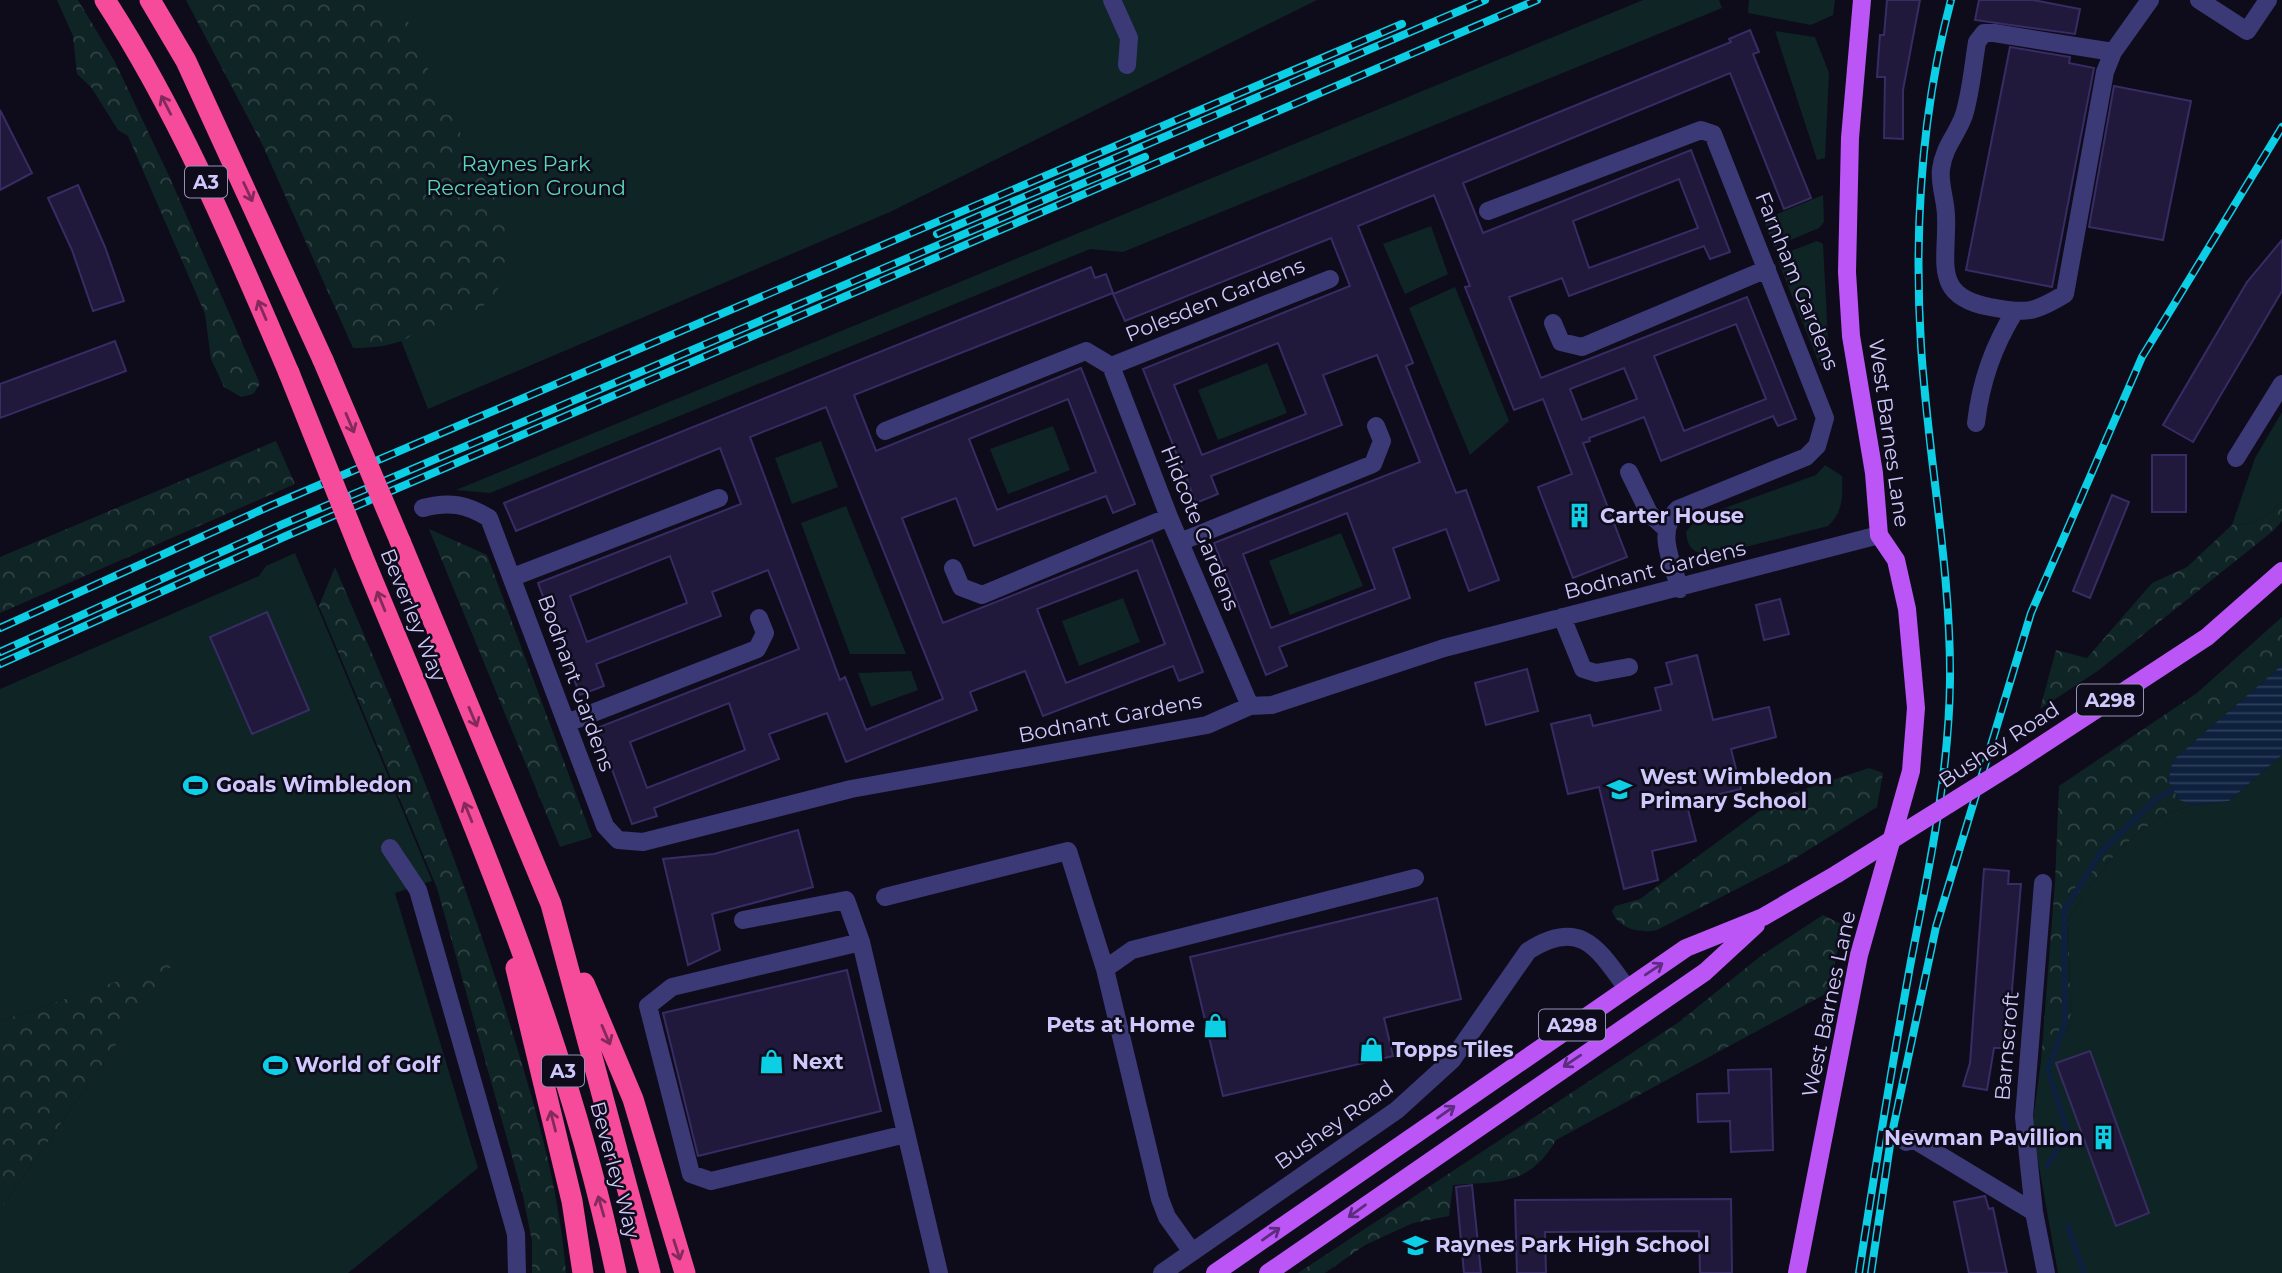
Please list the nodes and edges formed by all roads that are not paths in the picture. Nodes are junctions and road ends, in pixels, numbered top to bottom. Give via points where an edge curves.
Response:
1 (105, 0) edge
2 (150, 0) edge
3 (1112, 0) edge
4 (1862, 0) edge
5 (2150, 0) edge
6 (2199, 0) edge
7 (2268, 0) edge
8 (2113, 51) junction
9 (1127, 65) dead end
10 (1488, 211) dead end
11 (1767, 269) junction
12 (1331, 279) dead end
13 (2015, 311) junction
14 (1553, 324) dead end
15 (1111, 366) junction
16 (2282, 384) edge
17 (1976, 423) dead end
18 (1376, 426) dead end
19 (885, 431) dead end
20 (2236, 458) dead end
21 (1629, 472) dead end
22 (719, 498) dead end
23 (423, 508) dead end
24 (1169, 517) junction
25 (1665, 528) junction
26 (1879, 535) junction
27 (1180, 542) junction
28 (953, 568) dead end
29 (2282, 571) edge
30 (513, 577) junction
31 (1680, 589) junction
32 (1562, 617) junction
33 (759, 618) dead end
34 (1629, 667) dead end
35 (1250, 706) junction
36 (567, 723) junction
37 (390, 848) dead end
38 (494, 875) junction
39 (1415, 878) dead end
40 (2043, 883) dead end
41 (885, 897) dead end
42 (551, 904) junction
43 (1763, 917) junction
44 (743, 920) dead end
45 (861, 942) junction
46 (1105, 969) junction
47 (1626, 988) junction
48 (906, 1134) junction
49 (1906, 1142) dead end
50 (2034, 1212) junction
51 (1192, 1252) junction
52 (517, 1273) edge
53 (583, 1273) edge
54 (616, 1273) edge
55 (650, 1273) edge
56 (685, 1273) edge
57 (939, 1273) edge
58 (1162, 1273) edge
59 (1216, 1273) edge
60 (1268, 1273) edge
61 (1797, 1273) edge
62 (2046, 1273) edge

38 -> 1 highway, Beverley Way / A3, bridge via 215,200 152,78
2 -> 42 highway, Beverley Way / A3, bridge via 186,61 324,360
3 - 9 street via 1129,38
4 - 26 main road, West Barnes Lane via 1850,127 1847,272
5 - 8 street
6 - 7 street via 2247,31
8 - 13 street via 2105,72 2065,294 2039,310
8 - 13 street via 1994,33 1984,33 1977,42 1963,117 1947,145 1941,171 1947,216 1944,268 1955,293 1969,302
10 - 11 street, Farnham Gardens via 1700,130 1713,134
11 - 14 street via 1582,347 1561,342
11 - 25 street, Farnham Gardens via 1822,405 1823,433 1806,457 1678,509
12 - 15 street, Polesden Gardens
13 - 17 street via 1989,360
15 - 19 street, Polesden Gardens via 1086,351
15 - 24 street, Hidcote Gardens
16 - 20 street
18 - 27 street via 1382,441 1373,464
21 - 25 street via 1649,513
22 - 30 street
23 - 30 street, Bodnant Gardens via 443,502 469,506 489,518
24 - 27 street, Hidcote Gardens
24 - 28 street via 982,594 961,587
25 - 31 street
26 - 31 street, Bodnant Gardens
26 - 61 main road, West Barnes Lane via 1896,560 1907,609 1916,708 1911,771 1859,955
27 - 35 street, Hidcote Gardens
29 - 43 main road, Bushey Road / A298, bridge via 2207,637 2013,764
30 - 36 street, Bodnant Gardens
31 - 32 street, Bodnant Gardens
32 - 34 street via 1583,668 1597,673
32 - 35 street, Bodnant Gardens via 1444,648 1272,705
33 - 36 street via 765,633 757,649
35 - 36 street, Bodnant Gardens via 1207,725 1154,737 851,789 643,842 618,841 605,826
37 - 52 street via 418,890 516,1234
53 -> 38 highway via 572,1201
54 -> 38 highway, Beverley Way / A3 via 553,1036
39 - 46 street via 1132,950
40 - 50 street, Barnscroft via 2024,1117
41 - 46 street via 1068,851
42 - 55 highway, Beverley Way / A3
42 -> 56 highway via 633,1099
47 -> 43 main road, Bushey Road / A298 via 1686,948
43 -> 60 main road, Bushey Road / A298 via 1705,972
44 - 45 street via 846,900
45 - 48 street
45 - 48 street via 672,987 648,1006 662,1067 691,1174 711,1181
46 - 51 street via 1160,1199
47 - 51 street, Bushey Road via 1585,939 1558,936 1528,951 1461,1049 1429,1084
59 -> 47 main road, Bushey Road / A298
48 - 57 street
49 - 50 street via 1913,1139
50 - 62 street, Barnscroft
51 - 58 street, Bushey Road

